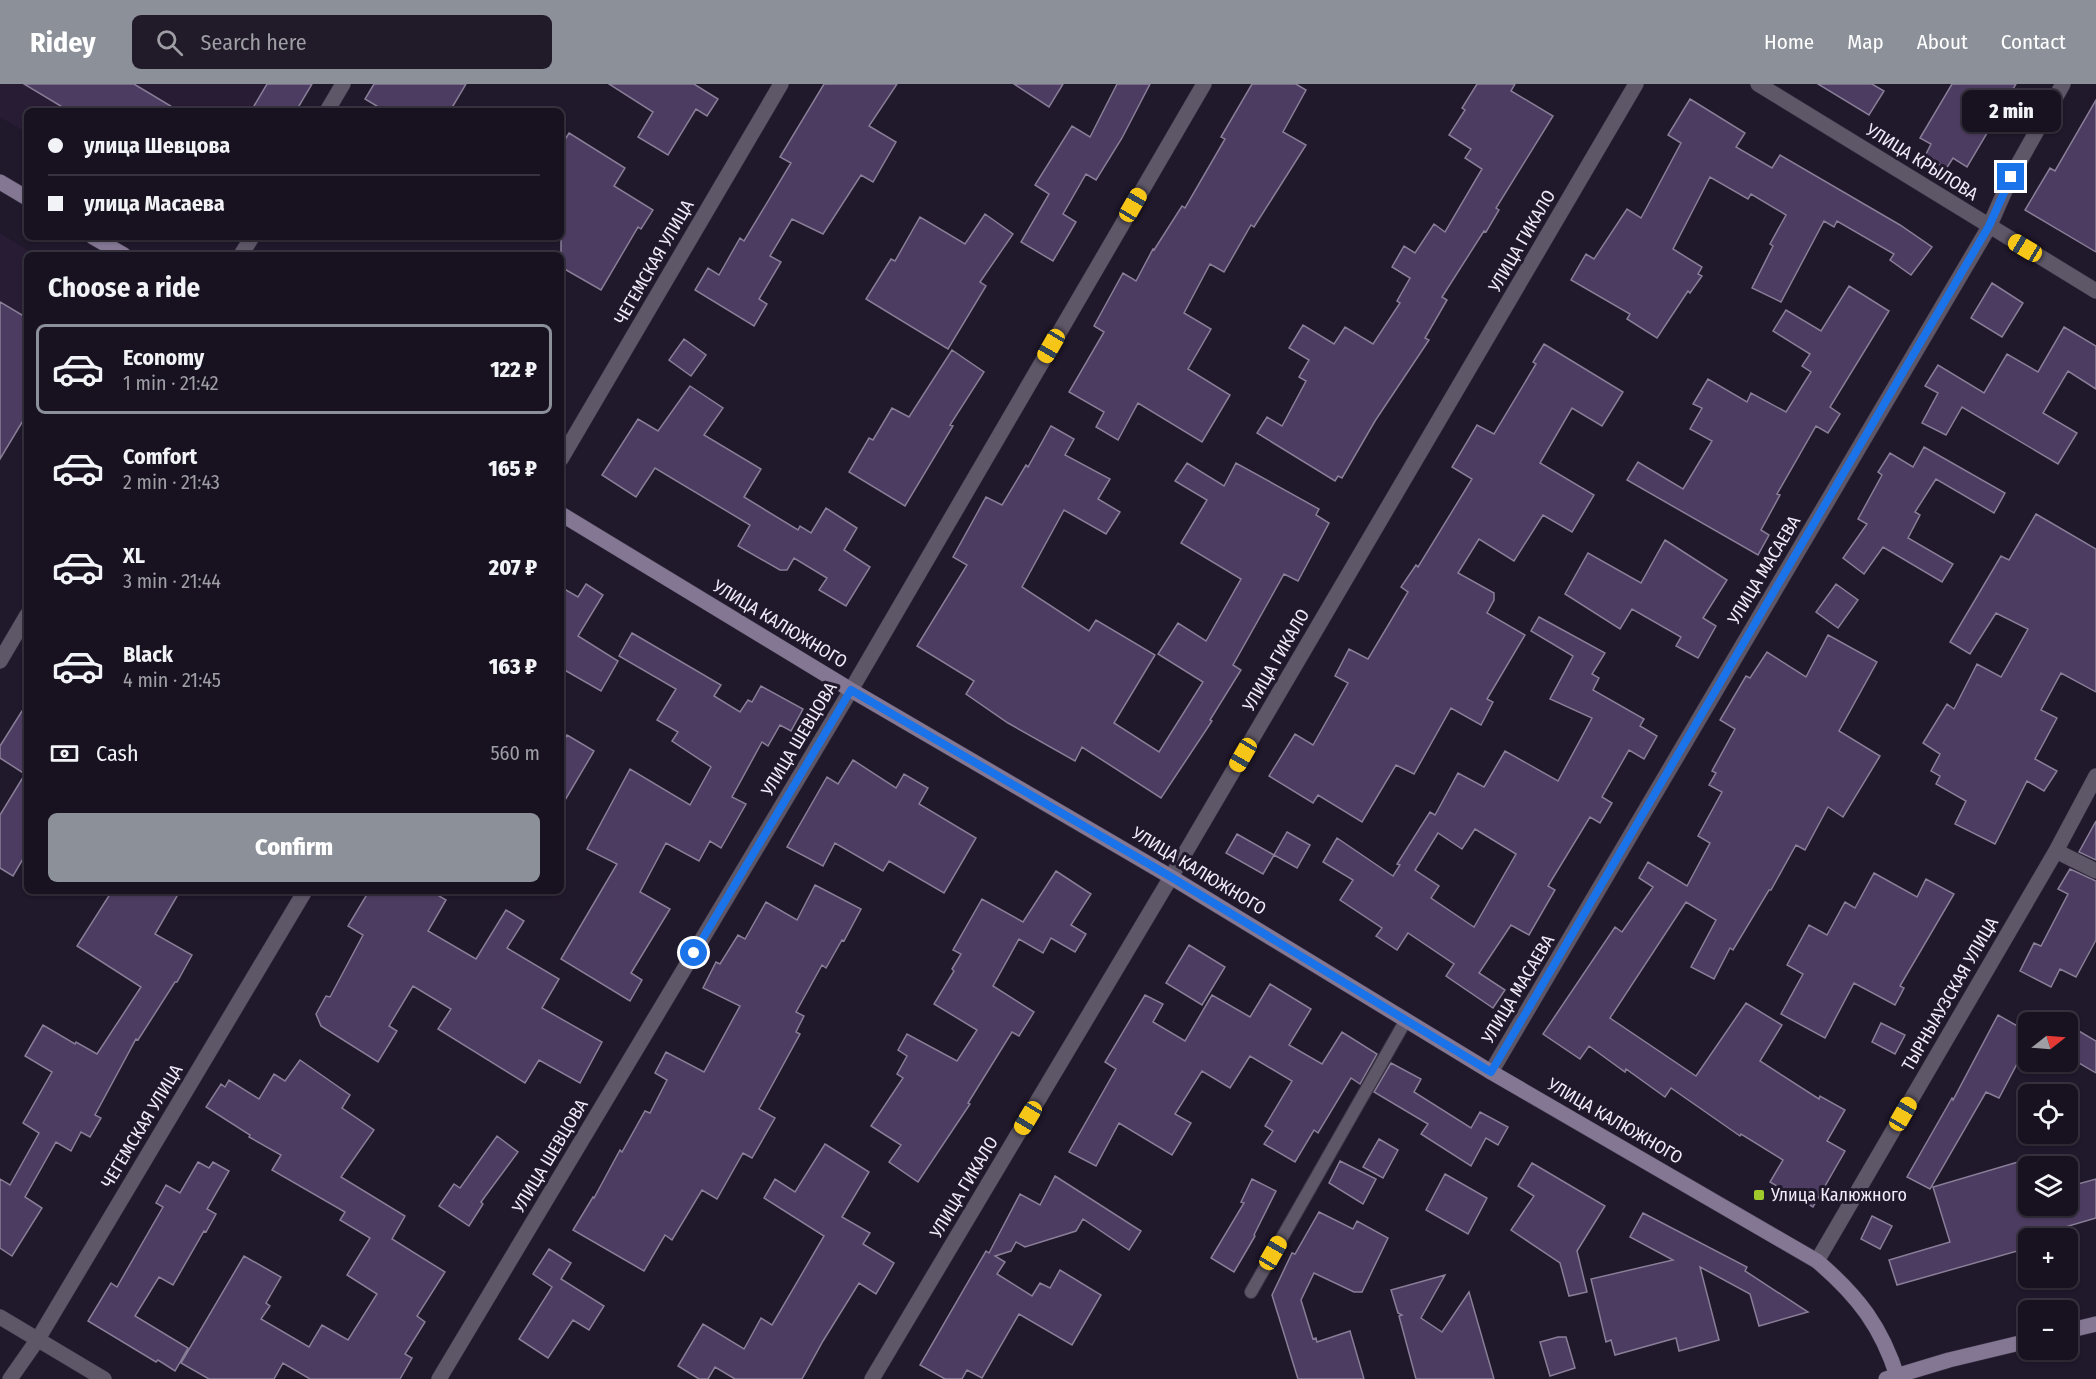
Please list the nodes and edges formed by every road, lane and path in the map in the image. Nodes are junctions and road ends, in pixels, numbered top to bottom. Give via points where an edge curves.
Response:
1 (343, 84) edge
2 (781, 84) edge
3 (1204, 84) edge
4 (1636, 84) edge
5 (1758, 84) edge
6 (2063, 84) edge
7 (329, 108) edge
8 (0, 182) edge
9 (24, 196) edge
10 (1989, 226) junction
11 (98, 240) edge
12 (119, 252) edge
13 (2096, 291) edge
14 (564, 454) edge
15 (564, 516) edge
16 (24, 620) edge
17 (0, 661) edge
18 (851, 690) junction
19 (2096, 776) edge
20 (2056, 851) junction
21 (2096, 871) edge
22 (1171, 877) junction
23 (302, 894) edge
24 (1406, 1020) junction
25 (1491, 1072) junction
26 (1817, 1261) junction
27 (1251, 1292) dead end
28 (0, 1317) edge
29 (2096, 1324) edge
30 (2078, 1328) edge
31 (38, 1339) junction
32 (2018, 1343) edge
33 (1894, 1378) edge
34 (10, 1379) edge
35 (104, 1379) edge
36 (439, 1379) edge
37 (872, 1379) edge

1 - 7 street
2 - 14 street, ЧЕГЕМСКАЯ УЛИЦА
3 - 18 street, УЛИЦА ШЕВЦОВА
4 - 22 street, УЛИЦА ГИКАЛО
5 - 10 street, УЛИЦА КРЫЛОВА
6 - 10 street, УЛИЦА МАСАЕВА via 2011,177
8 - 9 street
10 - 13 street, УЛИЦА КРЫЛОВА
10 - 25 street, УЛИЦА МАСАЕВА
11 - 12 street
15 - 18 street, УЛИЦА КАЛЮЖНОГО
16 - 17 street
18 - 22 street, УЛИЦА КАЛЮЖНОГО
18 - 36 street, УЛИЦА ШЕВЦОВА
19 - 20 street, ТЫРНЫАУЗСКАЯ УЛИЦА
20 - 21 street
20 - 26 street, ТЫРНЫАУЗСКАЯ УЛИЦА
22 - 24 street, УЛИЦА КАЛЮЖНОГО
22 - 37 street, УЛИЦА ГИКАЛО
23 - 31 street, ЧЕГЕМСКАЯ УЛИЦА
24 - 25 street, УЛИЦА КАЛЮЖНОГО
24 - 27 lane
25 - 26 street, УЛИЦА КАЛЮЖНОГО
26 - 33 street via 1872,1319 1883,1339
28 - 31 street
29 - 30 street
31 - 34 street, ЧЕГЕМСКАЯ УЛИЦА
31 - 35 street
32 - 33 street

